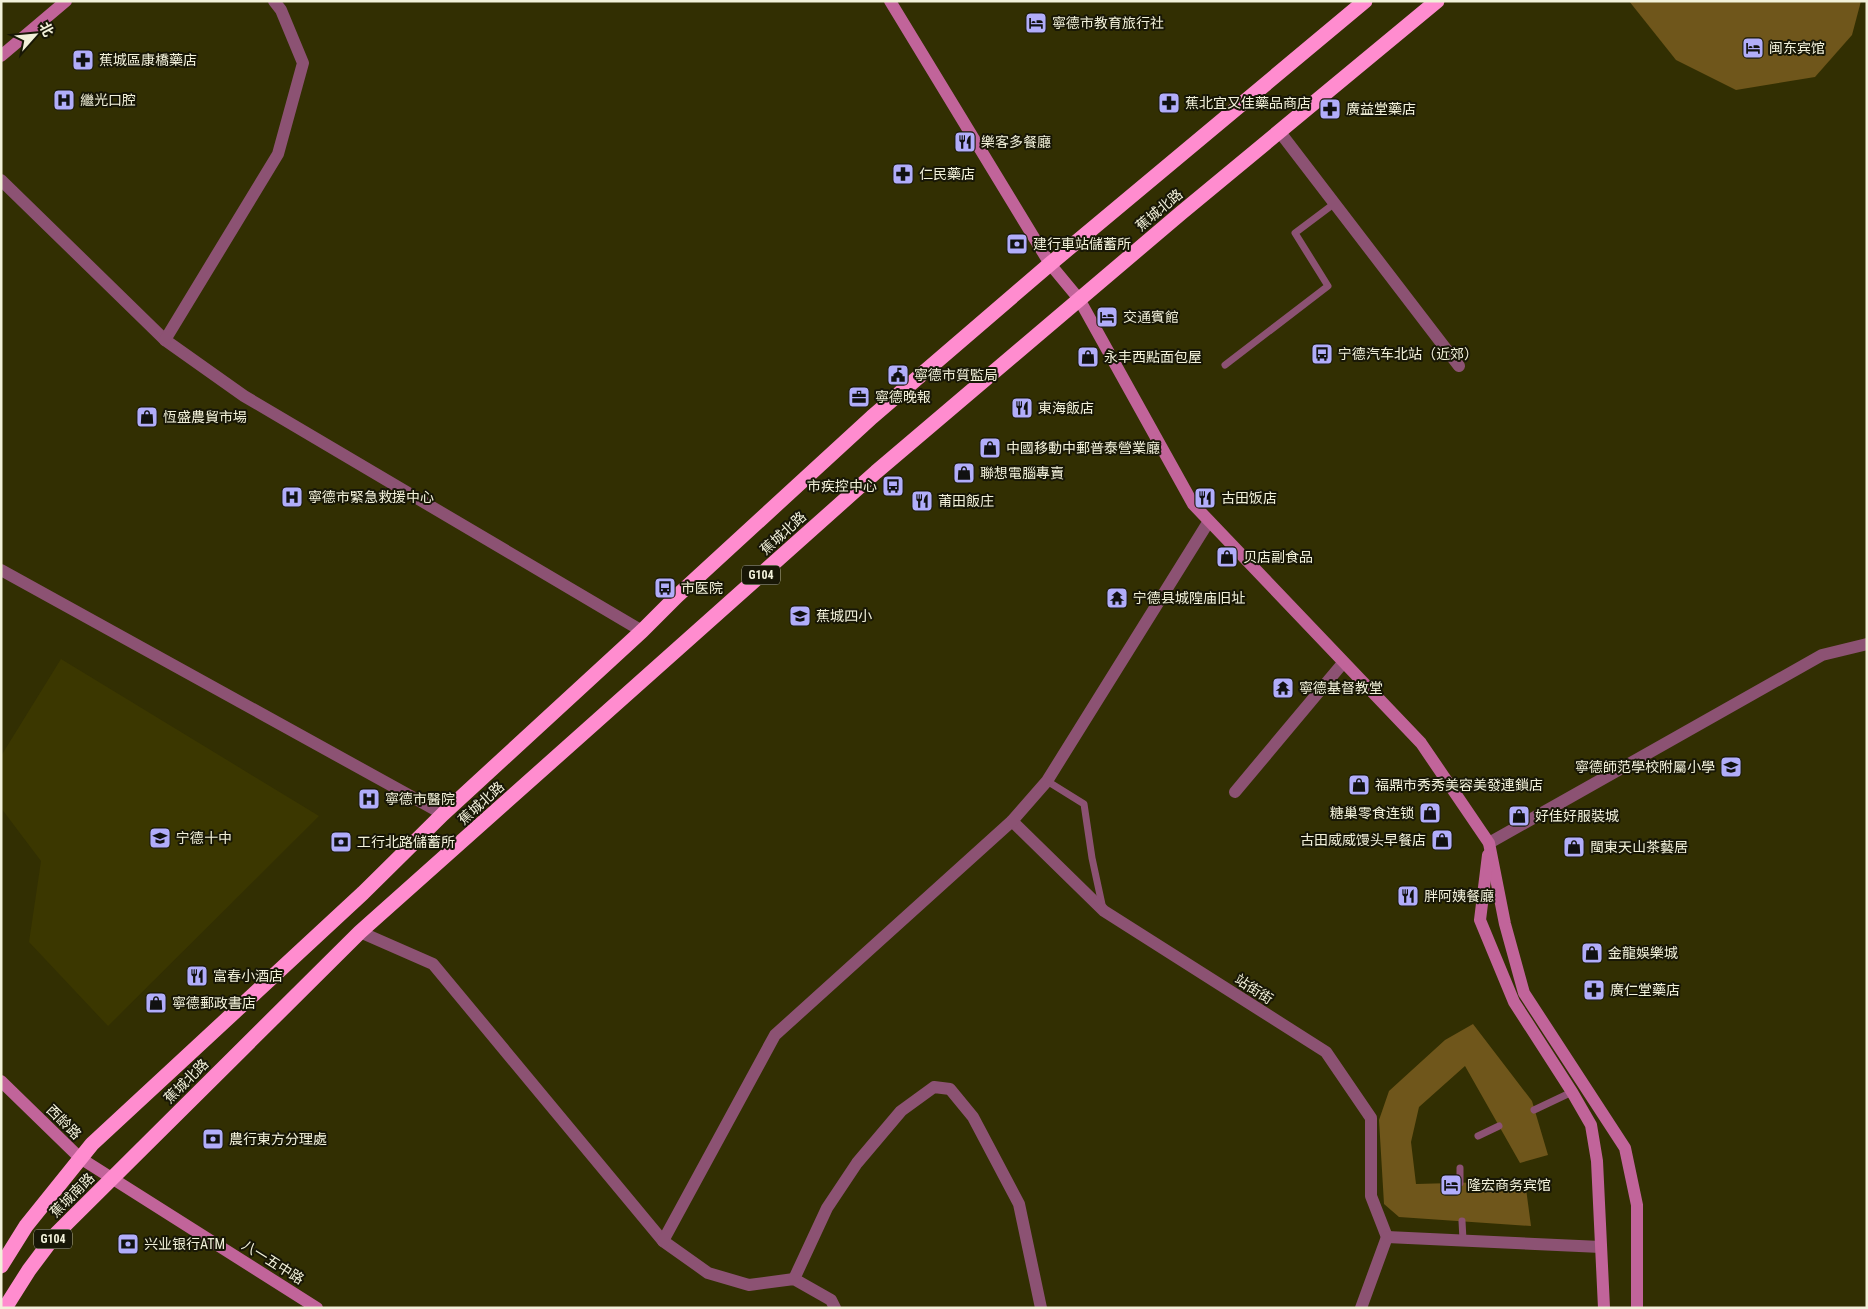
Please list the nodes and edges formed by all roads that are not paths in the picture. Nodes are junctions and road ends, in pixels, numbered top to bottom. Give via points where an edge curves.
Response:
1 (66, 1) edge
2 (274, 1) edge
3 (890, 1) edge
4 (1365, 1) edge
5 (1436, 1) edge
6 (1, 56) edge
7 (1280, 131) junction
8 (1, 180) edge
9 (1335, 203) junction
10 (1050, 264) junction
11 (1079, 299) junction
12 (165, 340) junction
13 (1226, 365) dead end
14 (1459, 366) dead end
15 (1210, 521) junction
16 (1, 570) edge
17 (642, 631) junction
18 (1867, 644) edge
19 (1343, 663) junction
20 (1047, 782) junction
21 (1235, 792) dead end
22 (443, 814) junction
23 (1012, 821) junction
24 (1489, 843) junction
25 (1104, 911) junction
26 (360, 932) junction
27 (1, 1081) edge
28 (1572, 1092) junction
29 (1534, 1110) dead end
30 (1498, 1126) dead end
31 (1478, 1136) dead end
32 (92, 1144) joint
33 (80, 1158) junction
34 (1460, 1168) dead end
35 (111, 1179) junction
36 (1460, 1183) dead end
37 (1462, 1221) dead end
38 (1387, 1237) junction
39 (1463, 1240) junction
40 (663, 1241) junction
41 (1601, 1246) junction
42 (1, 1266) edge
43 (794, 1279) junction
44 (5, 1308) edge
45 (318, 1308) edge
46 (835, 1308) edge
47 (1041, 1308) edge
48 (1361, 1308) edge
49 (1604, 1308) edge
50 (1637, 1308) edge

1 - 6 street
2 - 12 street via 281,10 303,63 278,154
3 - 10 street
4 - 10 highway, 蕉城北路 / G104
5 - 7 highway, 蕉城北路 / G104
7 - 9 street
7 - 11 highway, 蕉城北路 / G104
8 - 12 street
9 - 13 lane via 1296,234 1328,286
9 - 14 street
10 - 11 street
10 - 17 highway, 蕉城北路 / G104 via 872,417
11 - 15 street via 1193,504
11 - 26 highway, 蕉城北路 / G104 via 876,472
12 - 17 street via 244,396
15 - 19 street
15 - 20 street
16 - 22 street
17 - 22 highway, 蕉城北路 / G104
18 - 24 street via 1822,655
19 - 21 street
19 - 24 street via 1421,743
20 - 23 street
20 - 25 lane via 1084,804
22 - 32 highway, 蕉城北路 / G104 via 363,893
23 - 25 street, 站街街
23 - 40 street via 775,1034
24 - 28 street via 1480,920 1514,1002
24 - 50 street via 1505,924 1524,993 1625,1148 1637,1205
25 - 38 street, 站街街 via 1326,1052 1371,1118 1371,1196
26 - 35 highway, 蕉城北路 / G104
26 - 40 street via 433,964
27 - 33 street, 西龄路
28 - 29 lane
28 - 41 street via 1591,1125 1597,1161
30 - 31 lane
32 - 33 highway, 蕉城南路 / G104
33 - 35 street, 西龄路
33 - 42 highway, 蕉城南路 / G104 via 26,1226
34 - 36 lane
35 - 44 highway, 蕉城南路 / G104 via 56,1234
35 - 45 street, 八一五中路
37 - 39 lane
38 - 39 street
38 - 48 street
39 - 41 street
40 - 43 street via 708,1273 749,1285
41 - 49 street
43 - 46 street via 831,1300
43 - 47 street via 827,1208 857,1163 901,1111 934,1087 950,1089 973,1117 1019,1204

